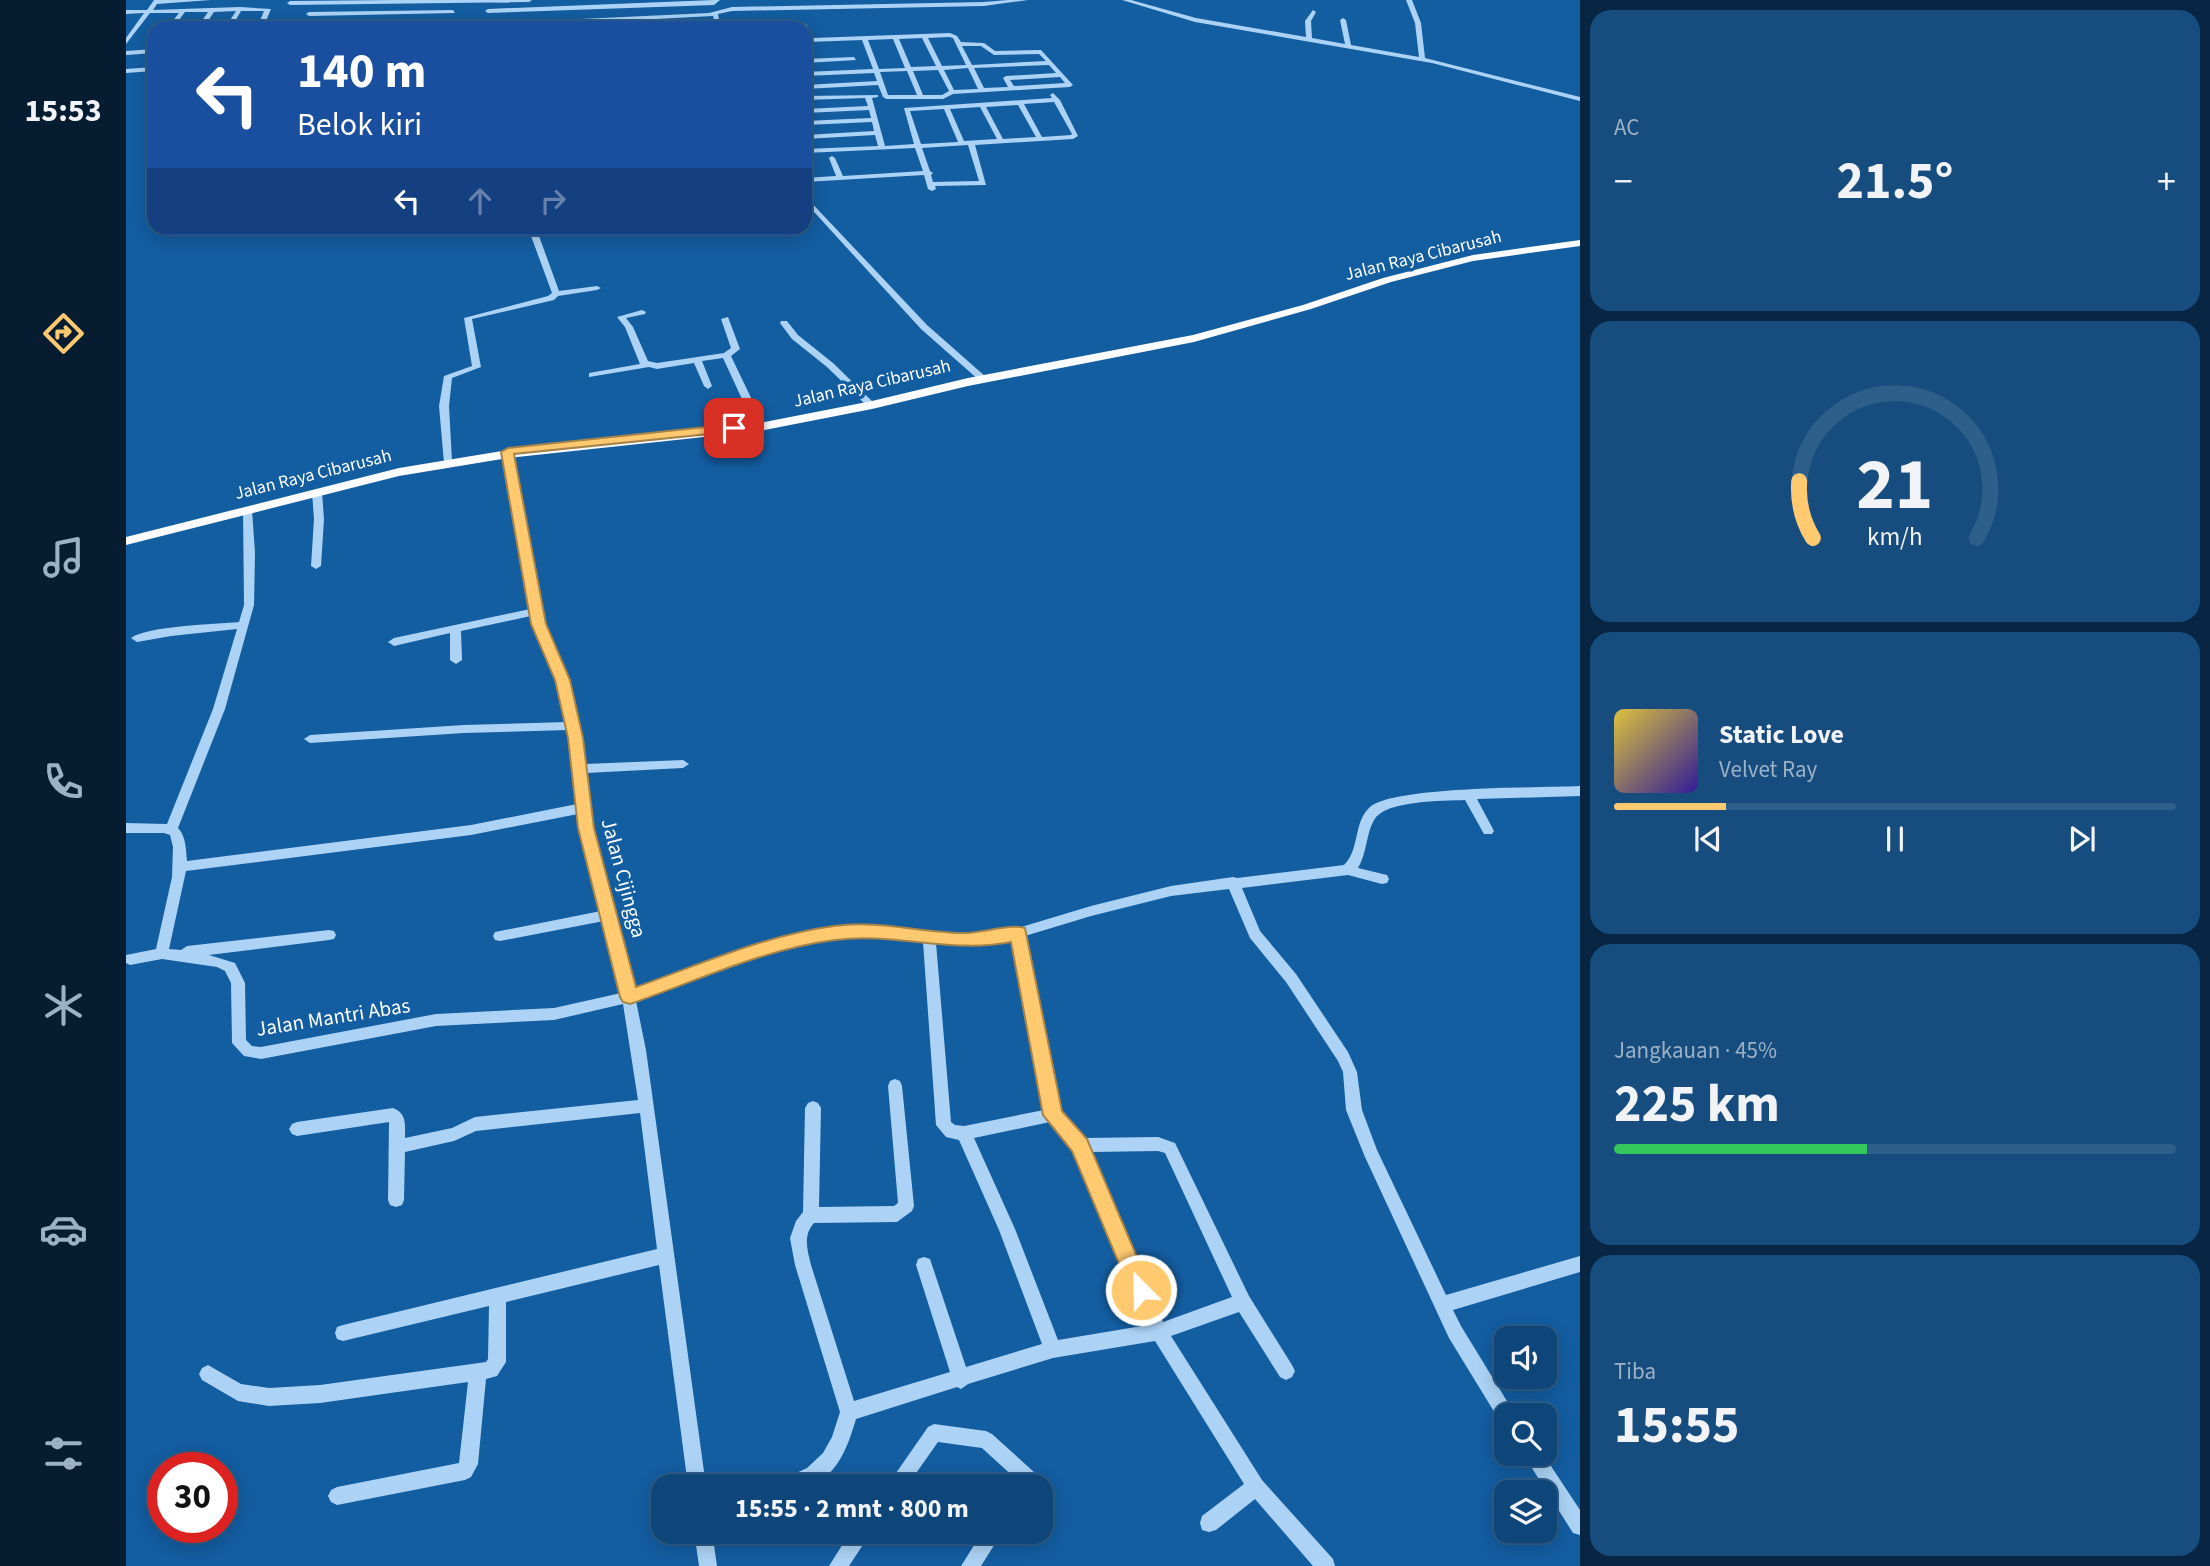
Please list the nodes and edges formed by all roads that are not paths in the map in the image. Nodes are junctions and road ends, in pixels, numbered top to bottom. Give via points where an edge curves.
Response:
1 (134, 0) edge
2 (189, 0) edge
3 (208, 0) edge
4 (269, 0) edge
5 (292, 0) edge
6 (459, 0) edge
7 (493, 0) edge
8 (529, 0) edge
9 (592, 0) edge
10 (717, 0) edge
11 (732, 0) edge
12 (1025, 0) edge
13 (1125, 0) edge
14 (1409, 0) edge
15 (157, 1) edge
16 (366, 1) edge
17 (997, 1) edge
18 (689, 2) edge
19 (657, 3) edge
20 (626, 4) edge
21 (964, 4) junction
22 (264, 8) junction
23 (240, 9) junction
24 (590, 9) junction
25 (732, 9) junction
26 (126, 10) edge
27 (212, 10) junction
28 (954, 10) dead end
29 (149, 11) junction
30 (183, 11) junction
31 (488, 11) junction
32 (453, 12) junction
33 (1313, 12) dead end
34 (359, 13) junction
35 (715, 13) junction
36 (309, 14) dead end
37 (1343, 20) dead end
38 (175, 21) edge
39 (205, 21) edge
40 (232, 21) edge
41 (264, 21) edge
42 (301, 21) edge
43 (327, 21) joint
44 (375, 21) edge
45 (449, 21) edge
46 (481, 21) edge
47 (588, 21) edge
48 (623, 21) edge
49 (717, 21) edge
50 (141, 22) junction
51 (126, 23) edge
52 (126, 32) edge
53 (134, 32) junction
54 (924, 36) junction
55 (895, 37) junction
56 (864, 38) junction
57 (1310, 38) junction
58 (812, 40) edge
59 (831, 40) junction
60 (126, 42) edge
61 (958, 44) junction
62 (1348, 45) junction
63 (147, 51) edge
64 (126, 53) edge
65 (853, 59) dead end
66 (1422, 59) junction
67 (838, 60) junction
68 (812, 61) edge
69 (1049, 63) junction
70 (969, 67) junction
71 (939, 68) junction
72 (909, 69) junction
73 (147, 70) edge
74 (126, 71) edge
75 (876, 71) junction
76 (812, 74) edge
77 (1061, 75) junction
78 (881, 83) junction
79 (812, 85) edge
80 (1013, 89) junction
81 (982, 91) junction
82 (952, 92) junction
83 (883, 95) junction
84 (868, 96) junction
85 (921, 97) junction
86 (812, 98) edge
87 (1580, 99) edge
88 (1020, 102) junction
89 (982, 105) junction
90 (946, 107) junction
91 (870, 108) junction
92 (812, 111) edge
93 (873, 120) junction
94 (812, 123) edge
95 (877, 133) junction
96 (812, 137) edge
97 (1040, 139) junction
98 (1001, 141) junction
99 (971, 143) junction
100 (962, 144) junction
101 (920, 146) junction
102 (882, 148) junction
103 (812, 151) edge
104 (832, 158) dead end
105 (929, 173) junction
106 (840, 177) junction
107 (812, 179) edge
108 (812, 206) edge
109 (535, 236) dead end
110 (1580, 242) edge
111 (597, 288) dead end
112 (556, 294) junction
113 (642, 312) dead end
114 (725, 319) dead end
115 (784, 323) dead end
116 (726, 355) junction
117 (698, 360) junction
118 (646, 365) junction
119 (592, 375) dead end
120 (975, 379) junction
121 (708, 386) dead end
122 (942, 386) junction
123 (870, 404) junction
124 (758, 425) junction
125 (508, 452) junction
126 (447, 461) junction
127 (317, 492) junction
128 (247, 510) junction
129 (126, 539) edge
130 (316, 566) dead end
131 (536, 611) junction
132 (244, 625) junction
133 (455, 629) junction
134 (137, 638) dead end
135 (394, 642) dead end
136 (456, 660) dead end
137 (573, 726) junction
138 (310, 739) dead end
139 (683, 764) dead end
140 (579, 769) junction
141 (1580, 791) edge
142 (1469, 796) junction
143 (583, 808) junction
144 (126, 828) edge
145 (171, 829) junction
146 (1488, 831) dead end
147 (180, 867) junction
148 (1348, 870) junction
149 (1382, 879) dead end
150 (1233, 882) junction
151 (609, 915) junction
152 (1018, 933) junction
153 (329, 934) dead end
154 (500, 936) dead end
155 (929, 936) junction
156 (170, 954) junction
157 (130, 959) dead end
158 (630, 997) junction
159 (895, 1086) dead end
160 (645, 1106) junction
161 (813, 1108) dead end
162 (1053, 1115) junction
163 (297, 1129) dead end
164 (964, 1133) junction
165 (1080, 1145) junction
166 (397, 1147) junction
167 (396, 1200) dead end
168 (811, 1215) junction
169 (666, 1255) junction
170 (1580, 1264) edge
171 (924, 1265) dead end
172 (498, 1296) junction
173 (1243, 1302) junction
174 (1442, 1305) junction
175 (1159, 1332) junction
176 (343, 1333) dead end
177 (1053, 1349) junction
178 (478, 1371) junction
179 (1286, 1371) dead end
180 (208, 1374) dead end
181 (961, 1380) junction
182 (1498, 1403) edge
183 (849, 1412) junction
184 (1540, 1466) edge
185 (695, 1474) edge
186 (816, 1474) edge
187 (905, 1474) edge
188 (1023, 1474) edge
189 (1256, 1486) junction
190 (337, 1496) dead end
191 (1209, 1523) dead end
192 (1580, 1526) edge
193 (705, 1544) edge
194 (854, 1544) edge
195 (985, 1544) edge
196 (708, 1566) edge
197 (838, 1566) edge
198 (970, 1566) edge
199 (1326, 1566) edge

1 - 26 street
2 - 3 street
2 - 15 street
4 - 22 street
5 - 16 street
6 - 7 street
6 - 16 street
6 - 32 street
7 - 8 street
7 - 31 street
9 - 24 street
10 - 18 street
11 - 25 street
12 - 17 street
13 - 57 street via 1195,20
14 - 66 street via 1418,23
15 - 29 street
16 - 34 street
17 - 21 street
18 - 19 street
19 - 20 street
20 - 24 street
21 - 25 street
21 - 28 street via 963,10
22 - 23 street
22 - 41 street via 270,11
23 - 27 street
23 - 40 street
24 - 31 street
24 - 47 street
25 - 35 street
26 - 29 street
27 - 30 street
27 - 39 street
29 - 30 street
29 - 50 street
30 - 38 street
31 - 46 street
32 - 34 street
32 - 45 street
33 - 57 street via 1308,21
34 - 36 street
35 - 48 street
35 - 49 street
37 - 62 street
42 - 43 street
43 - 44 street
50 - 51 street
50 - 53 street
52 - 53 street
53 - 60 street
54 - 55 street
54 - 61 street via 950,35
54 - 71 street
55 - 56 street
55 - 72 street
56 - 59 street
56 - 75 street
57 - 62 street
58 - 59 street
59 - 67 street
61 - 69 street via 982,44 994,53 1040,52
61 - 70 street
62 - 66 street
63 - 64 street
65 - 67 street
66 - 87 street
67 - 68 street
69 - 70 street
69 - 77 street
70 - 71 street
70 - 81 street
71 - 72 street
71 - 82 street
72 - 75 street
72 - 85 street
73 - 74 street
75 - 76 street
75 - 78 street
77 - 80 street via 1006,78
77 - 80 street via 1069,86
78 - 79 street
78 - 83 street
80 - 81 street
81 - 82 street
82 - 85 street via 943,97
83 - 84 street
83 - 85 street
84 - 86 street
84 - 91 street
88 - 89 street
88 - 97 street
88 - 97 street via 1055,98 1076,135
89 - 90 street
89 - 98 street
90 - 100 street
90 - 101 street via 906,109
91 - 92 street
91 - 93 street
93 - 94 street
93 - 95 street
95 - 96 street
95 - 102 street
97 - 98 street
98 - 99 street
99 - 100 street
99 - 105 street via 983,183 932,187
100 - 101 street
101 - 102 street
101 - 105 street
102 - 103 street
104 - 106 street
105 - 106 street
106 - 107 street
108 - 120 street
109 - 112 street
110 - 120 main road, Jalan Raya Cibarusah via 1473,258 1206,335
111 - 112 street
112 - 126 street via 468,318 477,366 448,376 444,406
113 - 118 street via 621,317
114 - 116 street via 736,349
115 - 123 street
116 - 117 street
116 - 124 street
117 - 118 street
117 - 121 street
118 - 119 street
120 - 122 main road, Jalan Raya Cibarusah
122 - 123 main road, Jalan Raya Cibarusah
122 - 125 main road, Jalan Raya Cibarusah via 760,427
123 - 124 main road, Jalan Raya Cibarusah
124 - 125 main road, Jalan Raya Cibarusah
125 - 126 main road, Jalan Raya Cibarusah
125 - 127 main road, Jalan Raya Cibarusah
125 - 131 street, Jalan Cijingga
126 - 129 main road, Jalan Raya Cibarusah via 373,475
127 - 128 main road, Jalan Raya Cibarusah
127 - 130 street
128 - 129 main road, Jalan Raya Cibarusah
128 - 132 street via 249,605
131 - 133 street
131 - 137 street, Jalan Cijingga via 563,680
132 - 134 street
132 - 145 street via 219,709
133 - 135 street
133 - 136 street
137 - 138 street
137 - 140 street, Jalan Cijingga
139 - 140 street
140 - 143 street, Jalan Cijingga
141 - 142 street
142 - 146 street
142 - 148 street via 1380,805 1370,815 1355,862
143 - 147 street via 459,831
143 - 151 street, Jalan Cijingga
144 - 145 street
145 - 147 street via 178,842
147 - 156 street via 164,936
148 - 149 street
148 - 150 street
150 - 152 street via 1157,894
150 - 174 street via 1255,934 1291,978 1343,1057 1361,1132
151 - 154 street
151 - 158 street, Jalan Cijingga
152 - 155 street via 984,940
152 - 162 street
153 - 156 street
155 - 158 street via 851,931 796,940
155 - 164 street via 943,1123 951,1132
156 - 157 street
156 - 158 street, Jalan Mantri Abas via 218,962 233,970 238,983 239,1043 255,1053 436,1020 554,1014
158 - 160 street, Jalan Cijingga
159 - 168 street via 906,1206 897,1214
160 - 166 street via 475,1124 455,1134
160 - 169 street, Jalan Cijingga
161 - 168 street
162 - 164 street
162 - 165 street
163 - 166 street via 393,1115
164 - 177 street
165 - 173 street via 1158,1144 1170,1148
165 - 175 street
166 - 167 street
168 - 183 street via 799,1229 797,1241
169 - 172 street
169 - 185 street, Jalan Cijingga
170 - 174 street
171 - 181 street
172 - 176 street
172 - 178 street via 497,1365
173 - 175 street
173 - 179 street
174 - 182 street via 1468,1359
175 - 177 street
175 - 189 street
177 - 181 street
178 - 180 street via 269,1397 238,1392
178 - 190 street via 465,1471
181 - 183 street
183 - 186 street via 833,1458
184 - 192 street
187 - 188 street via 934,1433 986,1440
189 - 191 street
189 - 199 street
193 - 196 street
194 - 197 street
195 - 198 street

